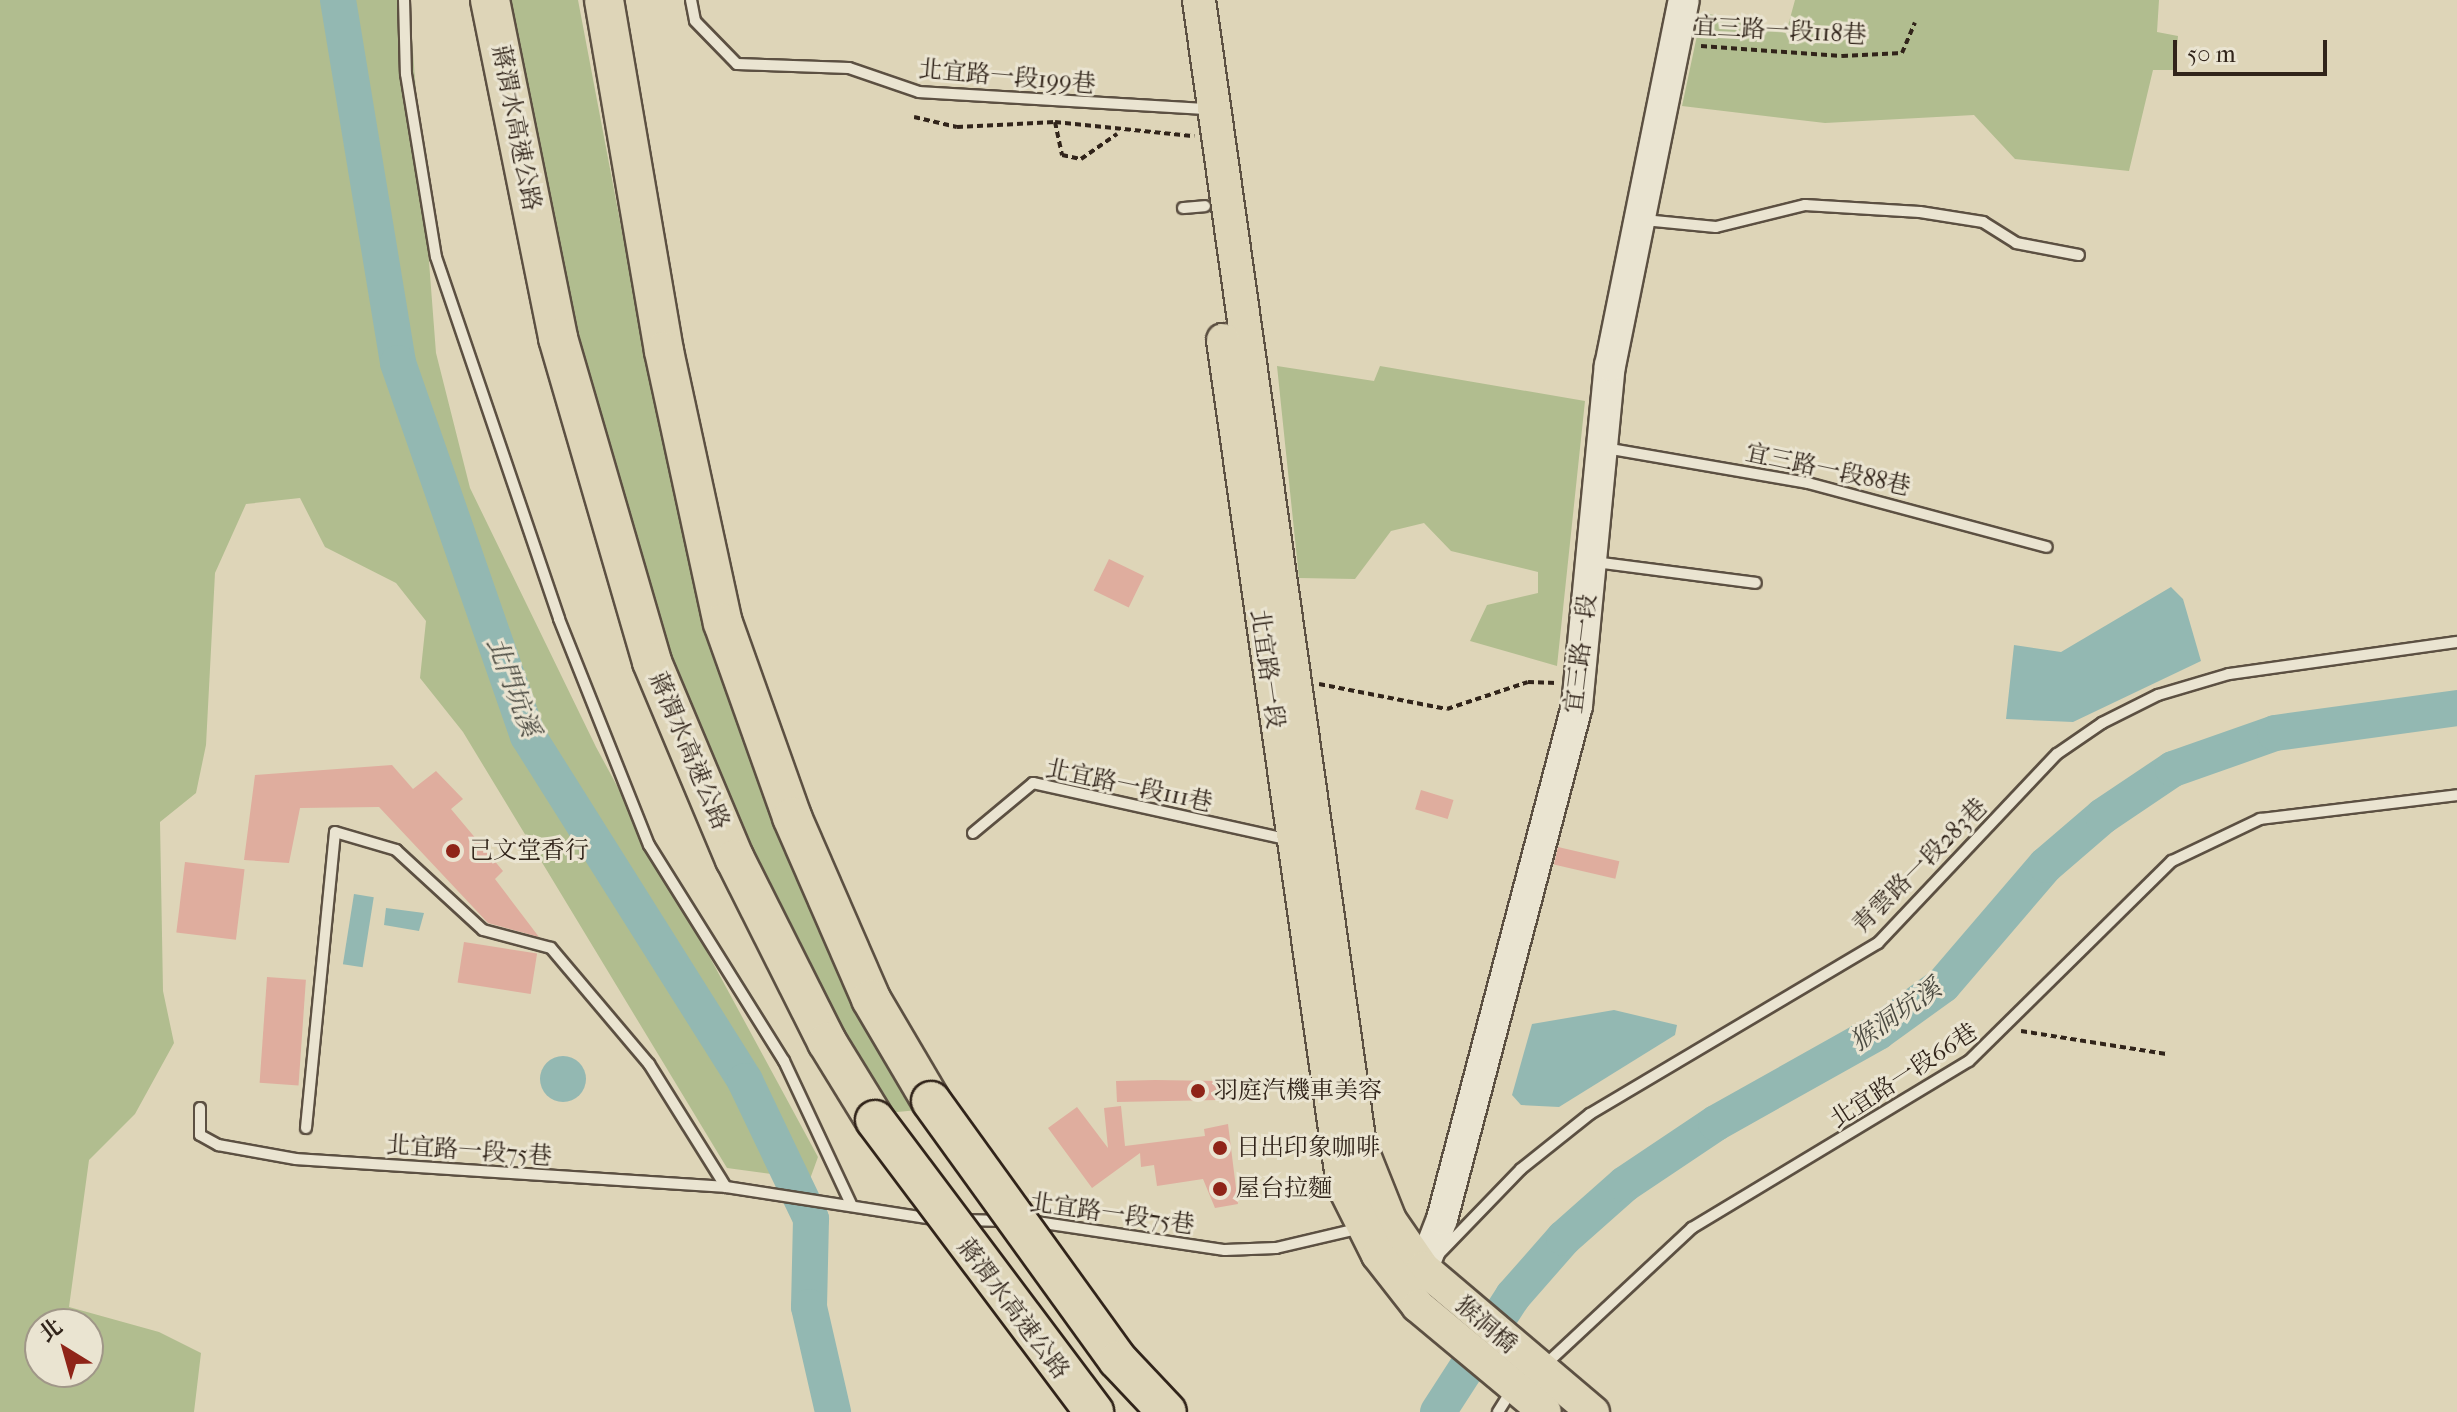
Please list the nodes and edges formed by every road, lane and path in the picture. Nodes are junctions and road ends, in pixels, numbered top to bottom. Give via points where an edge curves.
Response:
1 (404, 0) edge
2 (490, 0) edge
3 (604, 0) edge
4 (691, 0) edge
5 (1177, 0) edge
6 (1199, 0) edge
7 (1684, 0) edge
8 (1915, 23) dead end
9 (1673, 44) junction
10 (914, 117) dead end
11 (1201, 118) junction
12 (1055, 122) junction
13 (1117, 134) junction
14 (1638, 220) junction
15 (2079, 255) dead end
16 (1599, 447) junction
17 (2047, 547) dead end
18 (1592, 562) junction
19 (1756, 583) dead end
20 (2457, 642) edge
21 (1292, 683) junction
22 (1580, 684) junction
23 (2457, 795) edge
24 (973, 833) dead end
25 (1292, 840) junction
26 (2006, 1030) junction
27 (2166, 1054) dead end
28 (200, 1108) dead end
29 (306, 1128) dead end
30 (726, 1187) junction
31 (851, 1204) junction
32 (1376, 1224) junction
33 (1424, 1289) junction
34 (1517, 1382) edge
35 (1094, 1412) edge
36 (1167, 1412) edge
37 (1545, 1412) edge
38 (1593, 1412) edge

1 - 31 lane via 406,74 436,257 559,619 649,845 784,1061
2 - 35 highway, 蔣渭水高速公路, bridge via 558,338 652,662 735,859 827,1042 875,1120
3 - 36 highway, bridge via 664,351 723,623 792,817 871,999 931,1101 1118,1360
4 - 11 lane, 北宜路一段199巷 via 695,21 737,64 849,68 919,92
5 - 11 main road, 北宜路一段
6 - 11 main road, 北宜路一段
7 - 9 street, 宜三路一段
8 - 9 path, 宜三路一段118巷 via 1902,53 1842,56
9 - 14 street, 宜三路一段
10 - 12 path via 957,127
11 - 13 path
11 - 21 main road, 北宜路一段
11 - 25 main road, 北宜路一段 via 1194,207
12 - 13 path
12 - 13 path via 1062,155 1081,159
14 - 15 lane via 1716,227 1805,205 1920,212 1983,222 2016,243
14 - 16 street, 宜三路一段
16 - 17 lane, 宜三路一段88巷 via 1808,483
16 - 18 street, 宜三路一段
18 - 19 lane
18 - 22 street, 宜三路一段
20 - 33 lane, 青雲路一段283巷 via 2229,674 2158,695 2102,723 2057,754 1878,943 1590,1114 1521,1169
21 - 22 path via 1356,686 1420,708 1447,709 1528,682
21 - 32 main road, 北宜路一段
22 - 33 street, 宜三路一段
23 - 26 lane, 北宜路一段66巷 via 2260,819 2215,835 2142,887
24 - 25 lane, 北宜路一段111巷 via 1033,783
25 - 32 main road, 北宜路一段 via 1319,1057 1343,1185
26 - 27 path
26 - 34 lane, 北宜路一段66巷 via 1894,1112 1692,1228
28 - 30 lane, 北宜路一段75巷 via 200,1135 218,1145 296,1159
29 - 30 lane via 335,832 396,850 483,930 551,948 649,1064
30 - 31 lane, 北宜路一段75巷
31 - 32 lane, 北宜路一段75巷 via 916,1220 1030,1221 1225,1250 1276,1248
32 - 33 main road, 北宜路一段
33 - 34 main road, 猴洞橋
34 - 37 main road
34 - 38 main road

